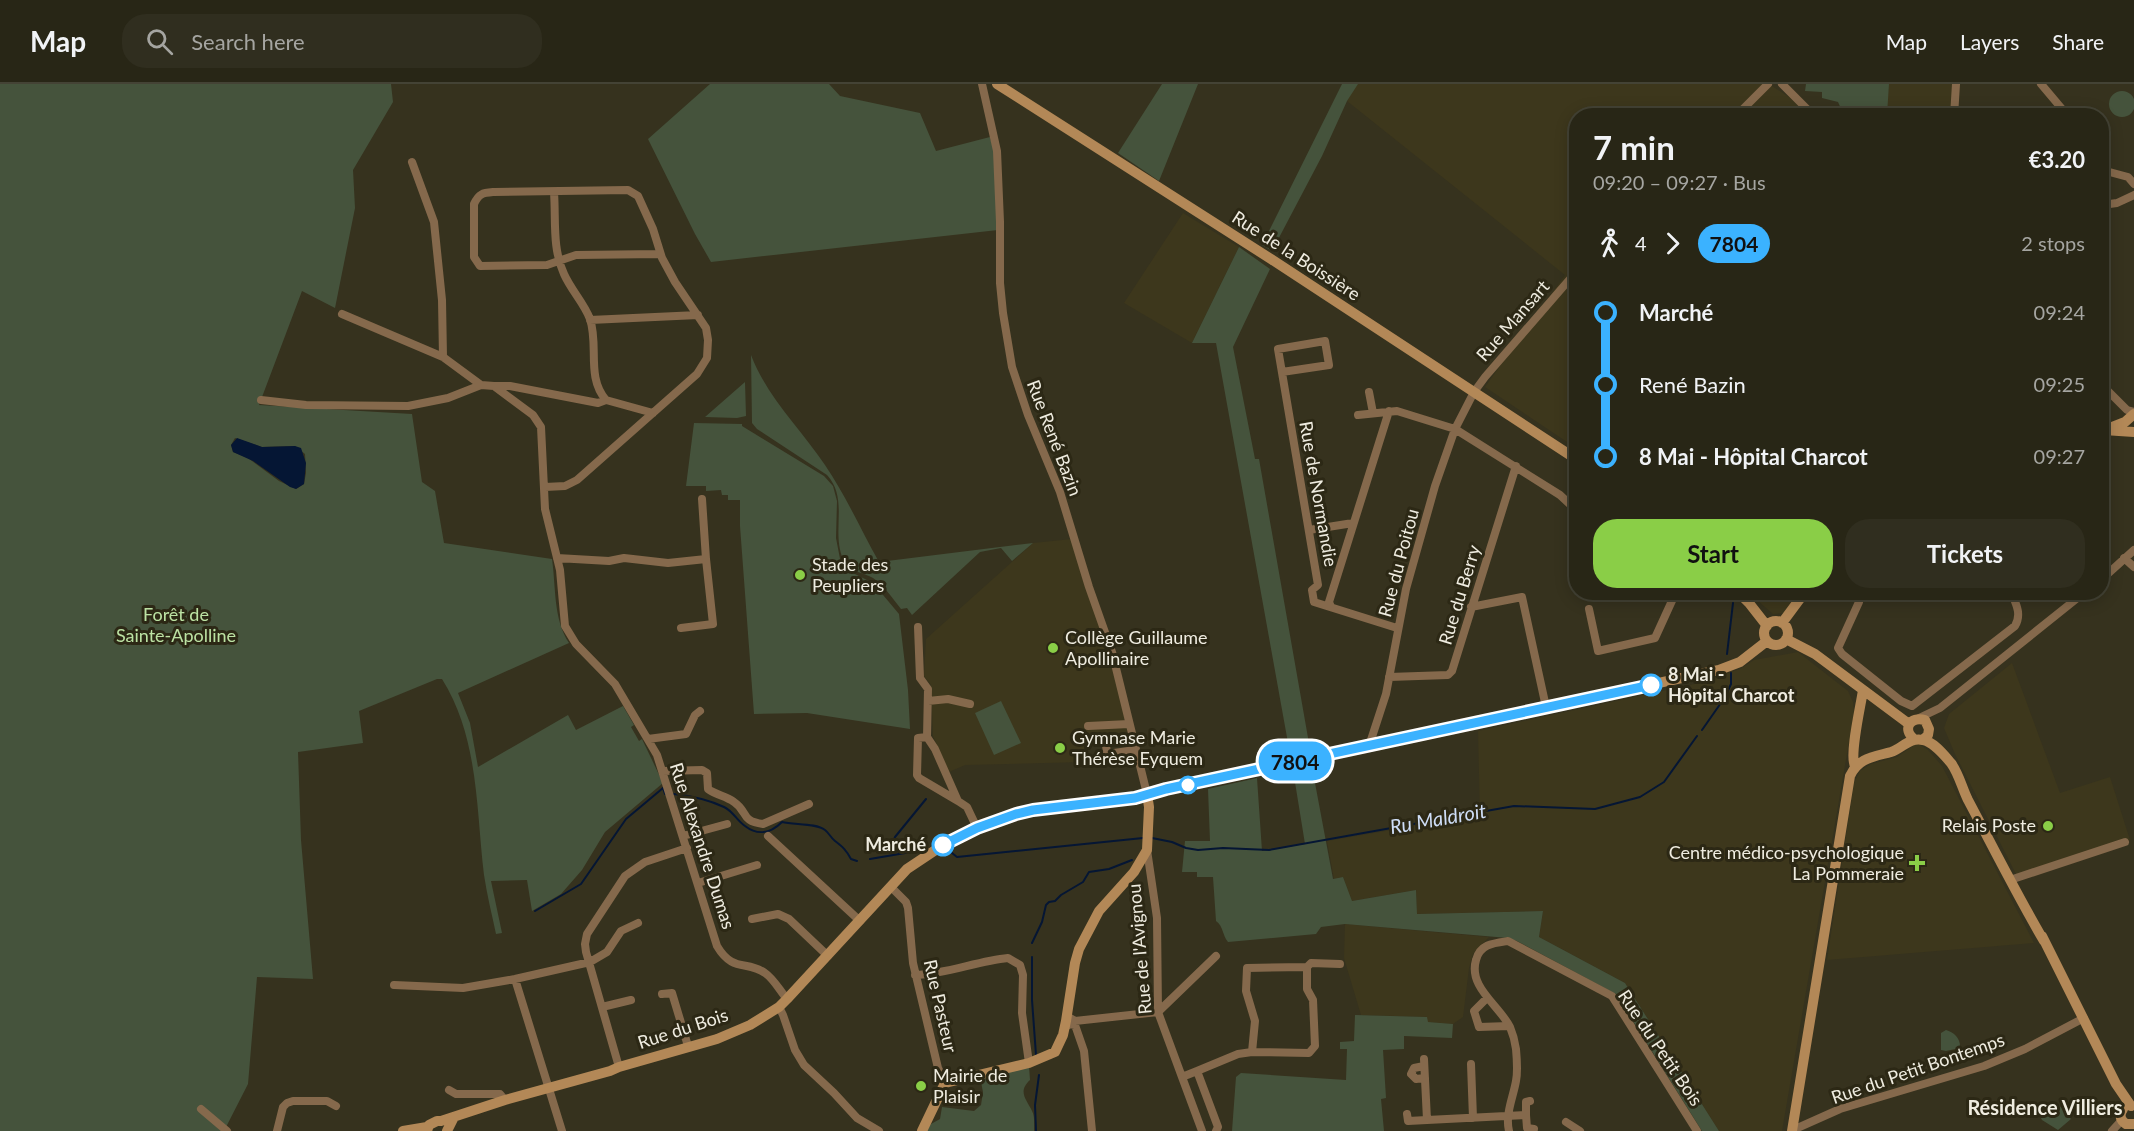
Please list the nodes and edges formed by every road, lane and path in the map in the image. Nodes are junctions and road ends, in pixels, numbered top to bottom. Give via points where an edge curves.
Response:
1 (982, 84) edge
2 (1768, 84) edge
3 (1782, 84) edge
4 (1956, 84) edge
5 (2041, 84) edge
6 (1004, 86) edge
7 (1744, 108) edge
8 (1806, 108) edge
9 (1954, 108) edge
10 (2061, 108) edge
11 (412, 162) dead end
12 (2109, 172) edge
13 (2134, 184) edge
14 (555, 192) junction
15 (2134, 195) edge
16 (2109, 204) edge
17 (660, 254) junction
18 (560, 260) junction
19 (1569, 280) edge
20 (342, 314) dead end
21 (698, 315) junction
22 (590, 320) junction
23 (443, 357) junction
24 (1282, 372) junction
25 (481, 385) junction
26 (494, 386) junction
27 (1369, 392) dead end
28 (1474, 392) junction
29 (2109, 392) edge
30 (261, 400) dead end
31 (606, 400) junction
32 (1389, 411) junction
33 (653, 413) junction
34 (1373, 413) junction
35 (2134, 413) edge
36 (1358, 415) dead end
37 (1455, 429) junction
38 (2126, 430) edge
39 (2109, 431) edge
40 (1569, 454) edge
41 (1516, 466) junction
42 (545, 487) junction
43 (702, 499) dead end
44 (1569, 503) edge
45 (1353, 523) junction
46 (1309, 530) junction
47 (2134, 550) edge
48 (557, 558) junction
49 (2124, 558) junction
50 (706, 559) junction
51 (2134, 567) edge
52 (2109, 572) edge
53 (1318, 585) junction
54 (1333, 590) junction
55 (1672, 600) edge
56 (1746, 600) edge
57 (1799, 600) edge
58 (2014, 600) edge
59 (2075, 600) edge
60 (1859, 602) dead end
61 (1331, 607) junction
62 (1471, 608) junction
63 (1589, 609) dead end
64 (1782, 623) junction
65 (1767, 626) junction
66 (918, 627) dead end
67 (681, 628) dead end
68 (1397, 628) junction
69 (1786, 639) junction
70 (1767, 641) junction
71 (1972, 660) junction
72 (1983, 672) junction
73 (1389, 676) junction
74 (1863, 690) junction
75 (928, 701) junction
76 (970, 704) dead end
77 (1546, 707) junction
78 (1940, 708) junction
79 (700, 711) dead end
80 (1129, 724) junction
81 (1088, 726) dead end
82 (1917, 732) junction
83 (927, 737) junction
84 (648, 739) junction
85 (1106, 745) dead end
86 (1369, 746) junction
87 (1135, 750) junction
88 (1855, 766) junction
89 (663, 771) junction
90 (1147, 794) junction
91 (958, 801) junction
92 (809, 804) dead end
93 (727, 824) dead end
94 (977, 828) junction
95 (683, 836) junction
96 (768, 836) dead end
97 (2125, 842) dead end
98 (687, 848) junction
99 (1146, 850) junction
100 (757, 865) dead end
101 (2013, 879) junction
102 (698, 883) junction
103 (891, 887) junction
104 (752, 919) dead end
105 (860, 921) junction
106 (638, 923) dead end
107 (828, 956) junction
108 (1216, 956) dead end
109 (590, 962) junction
110 (1340, 964) dead end
111 (1307, 967) junction
112 (915, 975) junction
113 (515, 979) junction
114 (394, 985) dead end
115 (662, 994) dead end
116 (1487, 998) junction
117 (630, 1000) dead end
118 (783, 1003) junction
119 (602, 1007) junction
120 (1158, 1012) junction
121 (1068, 1014) junction
122 (2084, 1018) junction
123 (1087, 1020) junction
124 (1509, 1026) junction
125 (1065, 1027) junction
126 (1079, 1036) junction
127 (688, 1046) junction
128 (1252, 1052) junction
129 (1029, 1063) junction
130 (1471, 1064) dead end
131 (619, 1067) junction
132 (1197, 1071) junction
133 (1182, 1077) junction
134 (1425, 1078) junction
135 (945, 1083) junction
136 (548, 1089) junction
137 (449, 1090) dead end
138 (505, 1100) junction
139 (1530, 1101) dead end
140 (336, 1106) dead end
141 (201, 1109) dead end
142 (2128, 1110) edge
143 (1407, 1114) dead end
144 (1526, 1115) junction
145 (1508, 1117) junction
146 (1473, 1118) junction
147 (1427, 1120) junction
148 (1566, 1122) dead end
149 (2134, 1124) edge
150 (445, 1128) edge
151 (427, 1129) edge
152 (1534, 1129) dead end
153 (1792, 1130) edge
154 (227, 1131) edge
155 (278, 1131) edge
156 (403, 1131) edge
157 (562, 1131) edge
158 (879, 1131) edge
159 (922, 1131) edge
160 (1092, 1131) edge
161 (1202, 1131) edge
162 (1216, 1131) edge
163 (1509, 1131) edge
164 (1580, 1131) edge
165 (1697, 1131) edge
166 (2112, 1131) edge

1 - 80 street, Rue René Bazin via 998,159 1000,283 1012,367 1060,492 1112,652
2 - 7 street
3 - 8 street
4 - 9 street
5 - 10 street
6 - 28 street, Rue de la Boissière
11 - 23 street via 434,222
12 - 13 street via 2128,177
14 - 17 street via 633,192 653,229
14 - 18 street via 555,243
14 - 18 street via 482,193 474,204 474,256 480,266 547,264
15 - 16 street
17 - 18 street via 576,255
17 - 21 street
18 - 22 street
19 - 28 street, Rue Mansart
20 - 23 street
21 - 22 street
21 - 33 street via 706,328 707,358 698,374
22 - 31 street via 595,379
23 - 25 street
24 - 24 street, Rue de Normandie via 1329,364 1325,341 1278,349
24 - 46 street, Rue de Normandie
25 - 26 street
25 - 30 street via 448,398 408,406 306,405
26 - 31 street via 598,403
26 - 42 street, Rue Alexandre Dumas via 533,415 541,427
27 - 34 street
28 - 37 street, Rue du Poitou
28 - 40 street, Rue de la Boissière
29 - 35 street
31 - 33 street
32 - 34 street
32 - 37 street
32 - 45 street
33 - 42 street via 577,480 565,486
34 - 36 street
35 - 38 street
37 - 41 street
37 - 68 street, Rue du Poitou via 1428,509
38 - 39 street
41 - 44 street
41 - 62 street, Rue du Berry
42 - 48 street, Rue Alexandre Dumas via 545,509
43 - 50 street
45 - 46 street
45 - 54 street
46 - 53 street, Rue de Normandie
47 - 49 street
48 - 50 street via 624,558 668,563
48 - 84 street, Rue Alexandre Dumas via 565,626 576,644 615,684
49 - 51 street
49 - 52 street
50 - 67 street via 713,624
53 - 54 street
53 - 61 street, Rue de Normandie via 1312,590 1314,602
54 - 61 street
55 - 63 street via 1655,638 1598,651
56 - 65 street
57 - 64 street
58 - 71 street via 2019,617 2016,626
59 - 72 street
60 - 71 street via 1838,648 1906,704 1914,706
61 - 68 street, Rue de Normandie
62 - 73 street, Rue du Berry via 1448,675
62 - 77 street via 1522,597
64 - 65 street
64 - 69 street via 1787,629
65 - 70 street
66 - 75 street via 920,678 928,689
68 - 73 street, Rue du Poitou
69 - 70 street via 1777,645
69 - 74 street via 1815,654
70 - 77 street, Rue du Bois via 1740,662 1719,670
71 - 72 street
72 - 78 street
73 - 86 street, Rue du Poitou
74 - 82 street
74 - 88 street via 1853,752
75 - 76 street via 948,699
75 - 83 street
77 - 86 street, Rue du Bois
78 - 82 street
78 - 82 street
79 - 84 street, Rue Alexandre Dumas via 686,734
80 - 81 street
80 - 87 street, Rue René Bazin
82 - 88 street via 1894,751 1865,758
82 - 101 street via 1956,763
83 - 91 street
83 - 91 street via 918,738 917,775
84 - 89 street, Rue Alexandre Dumas
85 - 87 street via 1108,758
86 - 90 street, Rue du Bois
87 - 90 street, Rue René Bazin
88 - 153 street via 1850,776
89 - 92 street via 702,770 707,773 708,789 737,804 747,820 756,823 764,824
89 - 95 street, Rue Alexandre Dumas
90 - 94 street, Rue du Bois via 1033,810
90 - 99 street
91 - 94 street via 967,807
93 - 95 street
94 - 103 street, Rue du Bois via 921,858
95 - 98 street, Rue Alexandre Dumas
96 - 105 street
97 - 101 street
98 - 102 street, Rue Alexandre Dumas
98 - 109 street via 645,862 626,876 587,934 585,944
99 - 120 street, Rue de l'Avignou via 1156,918
99 - 121 street via 1134,872 1100,911 1079,949
100 - 102 street
101 - 122 street
102 - 118 street, Rue Alexandre Dumas via 722,954 732,962 765,972
103 - 105 street, Rue du Bois
103 - 112 street, Rue Pasteur via 908,908
104 - 107 street via 778,915 789,919
105 - 107 street, Rue du Bois
106 - 109 street via 621,931 607,952
107 - 118 street, Rue du Bois
108 - 120 street
109 - 113 street
109 - 119 street
110 - 111 street via 1311,963
111 - 128 street via 1247,968 1246,991 1255,1021
111 - 128 street via 1315,1046 1309,1053
112 - 129 street via 1008,957 1020,965
112 - 135 street, Rue Pasteur via 935,1060
113 - 114 street via 463,987
113 - 136 street
115 - 127 street via 672,993
116 - 124 street, Rue du Petit Bois
116 - 124 street via 1474,1011 1479,1027
116 - 165 street, Rue du Petit Bois via 1473,969 1477,954 1490,943 1508,941 1612,996
117 - 119 street
118 - 127 street, Rue du Bois via 750,1025
118 - 158 street, Rue Alexandre Dumas via 783,1016 804,1065 857,1118
119 - 131 street
120 - 123 street
120 - 133 street, Rue de l'Avignou
121 - 123 street via 1071,1020
121 - 125 street
122 - 142 street
122 - 153 street, Rue du Petit Bontemps via 1984,1066 1840,1109
123 - 126 street
124 - 145 street, Rue du Petit Bois via 1517,1065
125 - 126 street via 1075,1025
125 - 129 street via 1054,1052
126 - 160 street via 1087,1066
127 - 131 street, Rue du Bois
128 - 132 street
129 - 135 street
130 - 146 street
131 - 136 street, Rue du Bois
132 - 133 street
132 - 162 street via 1218,1127
133 - 161 street, Rue de l'Avignou
134 - 134 street via 1424,1063 1411,1074 1416,1080
134 - 147 street
135 - 159 street
136 - 138 street, Rue du Bois
136 - 157 street
137 - 138 street, Rue du Bois via 456,1094 500,1094
138 - 150 street, Rue du Bois via 454,1117
139 - 144 street via 1526,1102
140 - 155 street via 327,1101 287,1103
141 - 154 street
142 - 149 street via 2126,1124
142 - 166 street
143 - 147 street via 1408,1121
144 - 145 street
144 - 152 street via 1527,1128
145 - 146 street
145 - 163 street, Rue du Petit Bois
146 - 147 street
148 - 164 street
150 - 151 street, Rue du Bois via 432,1123
151 - 156 street, Rue du Bois

